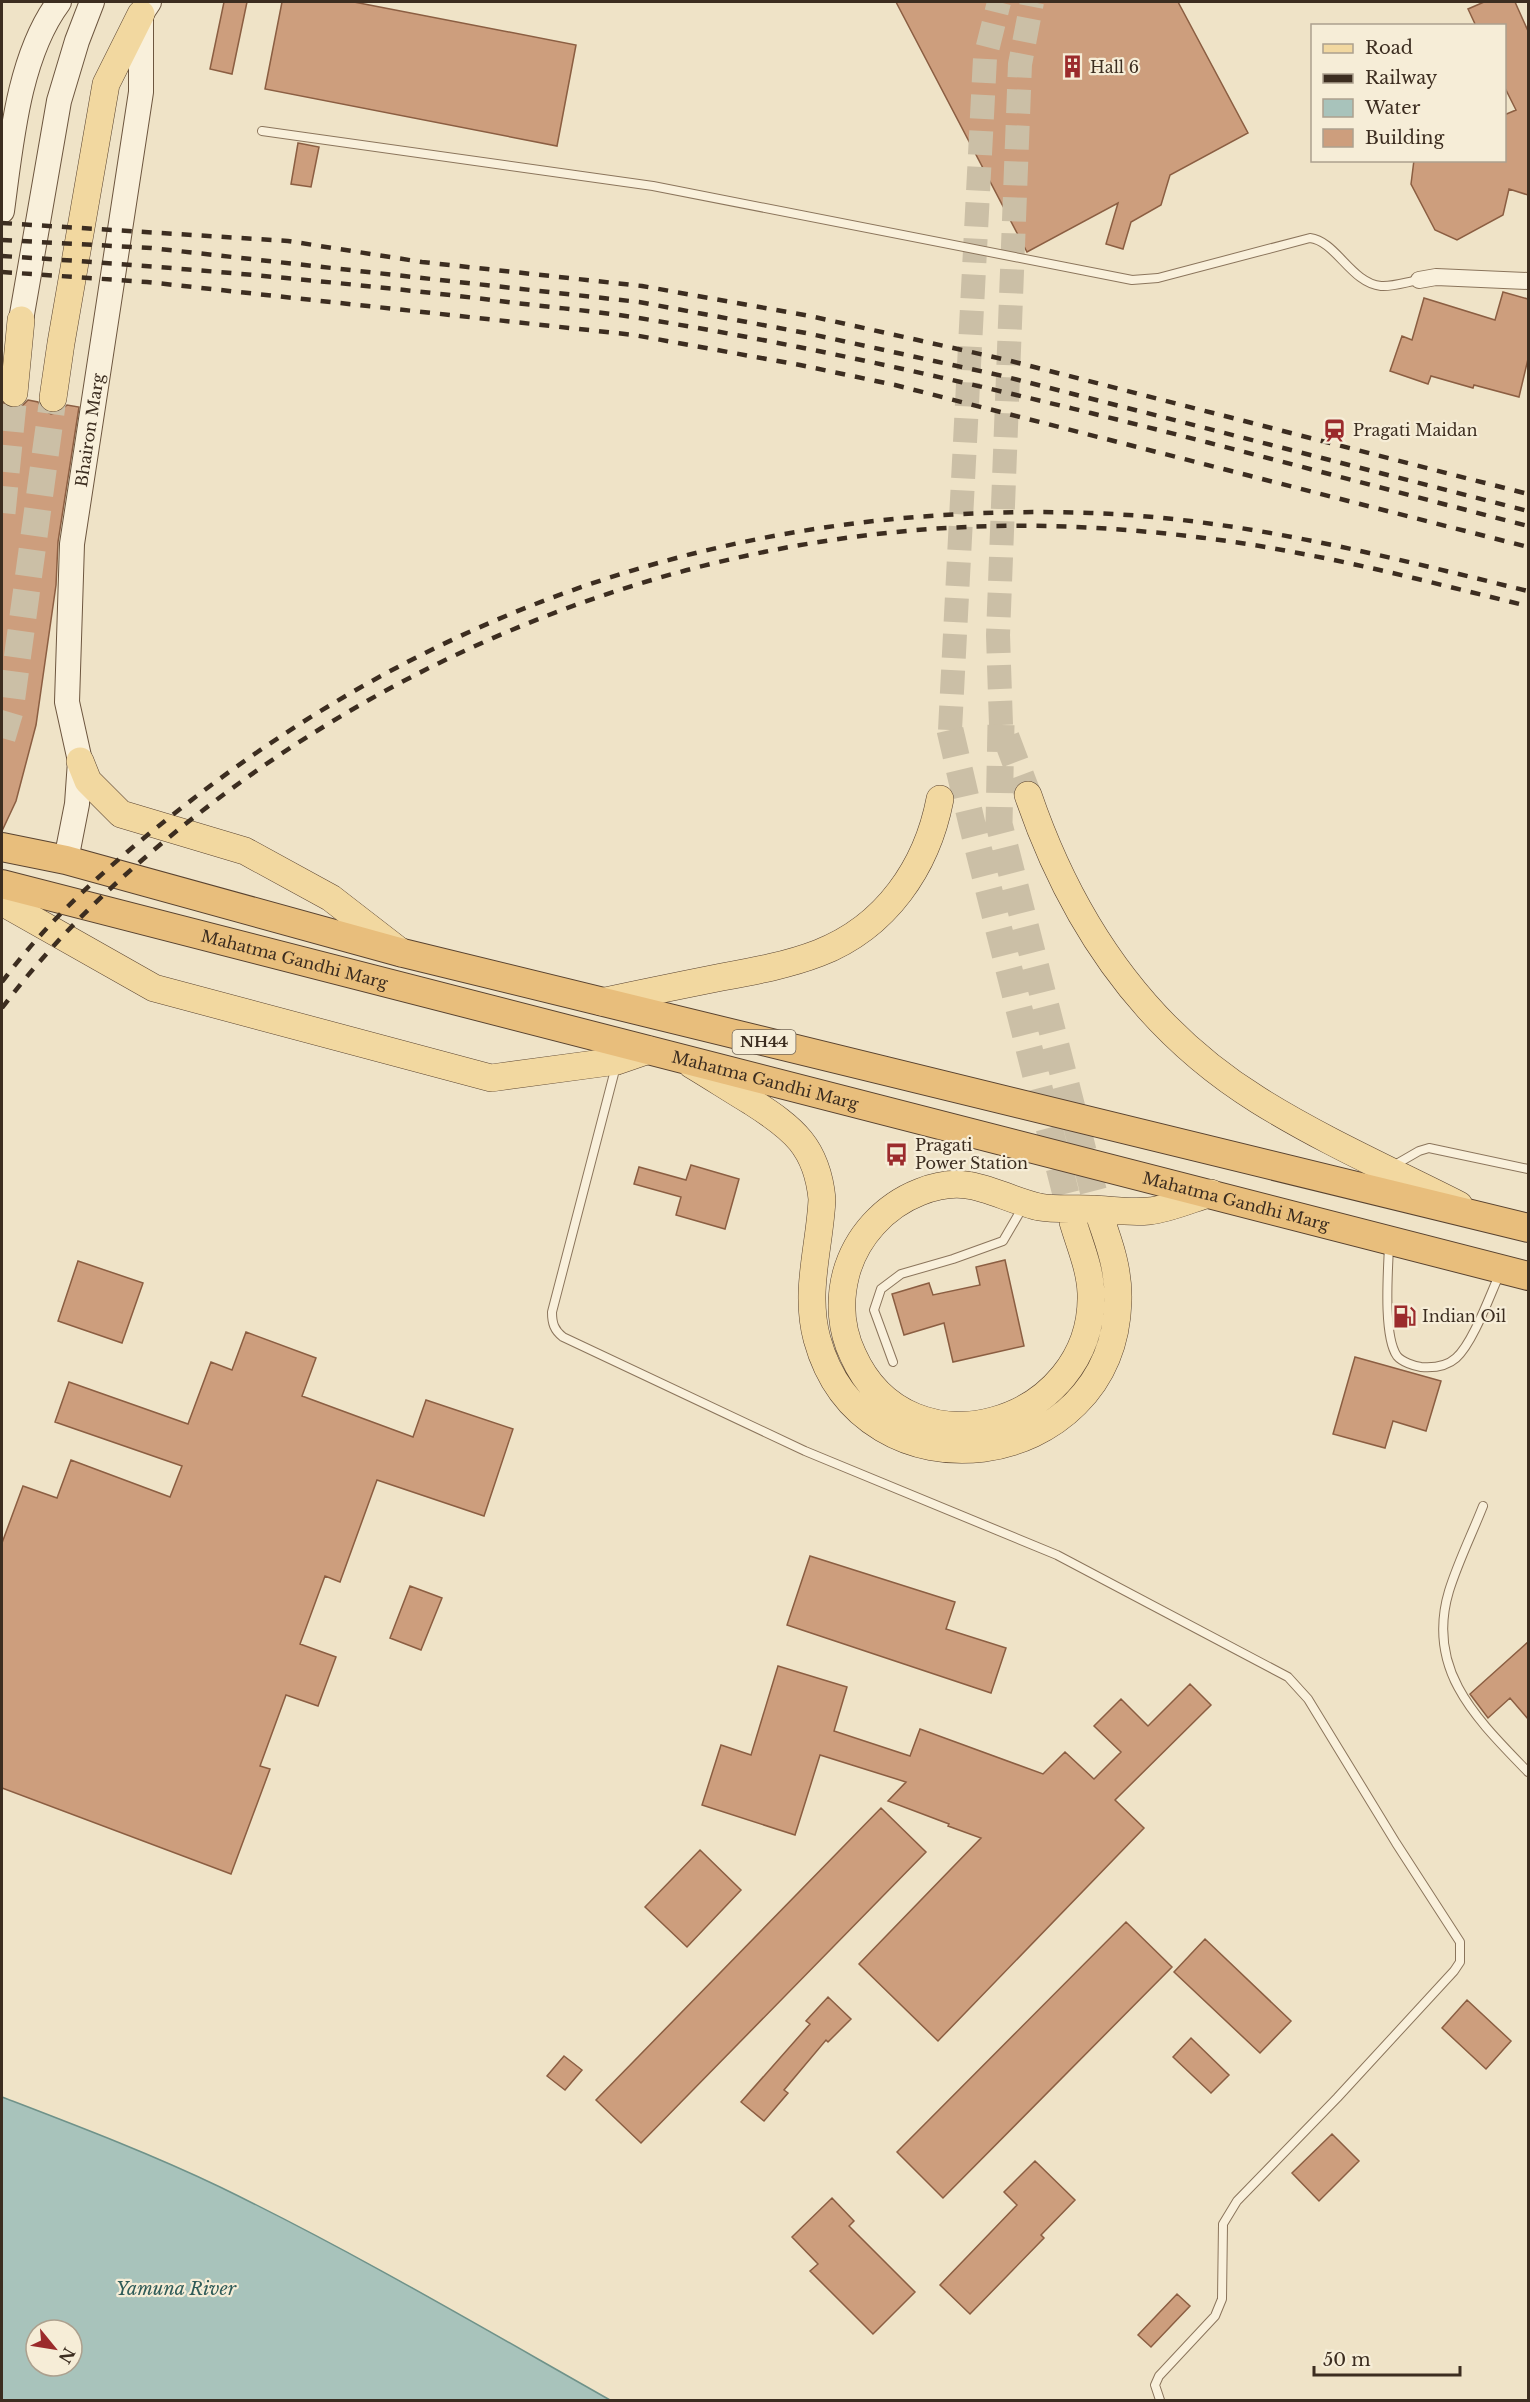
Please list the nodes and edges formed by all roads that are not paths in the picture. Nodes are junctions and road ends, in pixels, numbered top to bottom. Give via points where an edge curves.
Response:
1 (59, 2) edge
2 (92, 2) edge
3 (145, 8) edge
4 (262, 131) dead end
5 (2, 211) edge
6 (1419, 280) joint
7 (1528, 281) edge
8 (21, 320) junction
9 (2, 350) edge
10 (14, 393) tunnel mouth
11 (53, 398) tunnel mouth
12 (80, 761) junction
13 (1028, 795) tunnel mouth
14 (940, 799) dead end
15 (2, 847) edge
16 (66, 860) junction
17 (2, 884) edge
18 (2, 902) edge
19 (403, 953) junction
20 (601, 1002) junction
21 (649, 1050) junction
22 (681, 1058) junction
23 (617, 1061) junction
24 (1387, 1169) junction
25 (1528, 1169) edge
26 (1211, 1193) junction
27 (1025, 1202) junction
28 (1479, 1216) junction
29 (1100, 1217) tunnel mouth
30 (1073, 1222) tunnel mouth
31 (1528, 1228) edge
32 (1389, 1242) junction
33 (1515, 1273) edge
34 (893, 1362) dead end
35 (1483, 1506) dead end
36 (1528, 1772) edge
37 (1160, 2400) edge

1 - 5 main road via 43,26 18,101
2 - 8 main road via 59,101
3 - 11 main road via 106,84
3 - 12 main road, Bhairon Marg via 141,92 72,544 67,702
4 - 6 lane via 653,186 1132,280 1158,278 1310,238 1320,240 1371,283 1382,286
6 - 7 street via 1436,277
8 - 9 main road
8 - 10 main road
12 - 16 main road, Bhairon Marg via 77,804
12 - 19 main road via 88,781 121,814 245,851 331,898
13 - 24 main road via 1076,908 1148,1007 1199,1057 1257,1099
14 - 20 main road via 929,843 907,884 876,918 841,943 790,962
15 - 16 highway, Mahatma Gandhi Marg / NH44
16 - 19 highway, Mahatma Gandhi Marg / NH44
17 - 21 highway, Mahatma Gandhi Marg
18 - 23 main road via 154,988 490,1078
19 - 20 highway, Mahatma Gandhi Marg / NH44
20 - 28 highway, Mahatma Gandhi Marg / NH44
21 - 22 highway, Mahatma Gandhi Marg / NH44
21 - 23 main road
22 - 26 highway, Mahatma Gandhi Marg / NH44
22 - 29 main road via 782,1121 804,1143 820,1185 821,1214 811,1297 824,1360 861,1411 913,1442 973,1451 1014,1443 1052,1423 1083,1394 1104,1359 1118,1302 1115,1262
23 - 37 lane via 552,1312 556,1331 805,1451 1057,1555 1288,1677 1308,1699 1460,1942 1460,1962 1454,1971 1237,2201 1223,2224 1219,2307 1159,2376 1155,2385
24 - 25 lane via 1429,1149
24 - 28 main road
26 - 27 main road via 1149,1211 1040,1207
26 - 32 highway, Mahatma Gandhi Marg / NH44
27 - 30 main road via 971,1184 937,1187 912,1195 890,1209 876,1220 856,1249 849,1264 842,1316 857,1365 891,1403 921,1419 978,1425 1032,1405 1061,1379 1080,1348 1090,1312 1090,1275
27 - 34 lane via 1003,1241 901,1274 881,1288 874,1310
28 - 31 highway, Mahatma Gandhi Marg / NH44
32 - 33 highway, Mahatma Gandhi Marg / NH44
32 - 33 lane via 1390,1333 1397,1356 1413,1366 1438,1368 1455,1359
35 - 36 lane via 1449,1592 1443,1626 1447,1663 1473,1713

